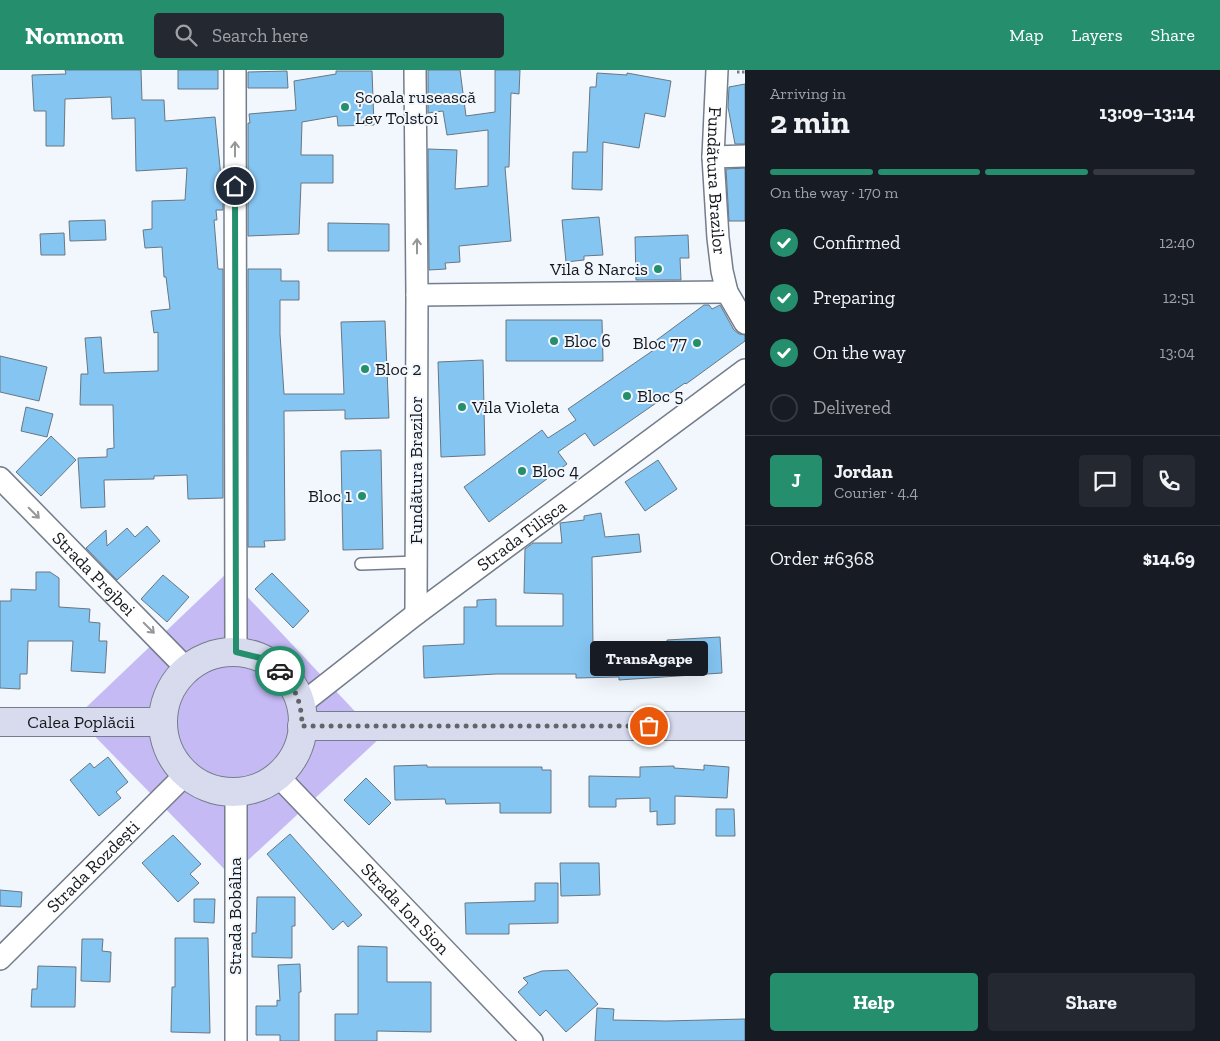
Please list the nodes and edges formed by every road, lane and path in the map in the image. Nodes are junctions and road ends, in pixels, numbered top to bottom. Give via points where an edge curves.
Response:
1 (235, 70) edge
2 (415, 70) edge
3 (717, 70) edge
4 (745, 156) edge
5 (713, 157) junction
6 (728, 292) junction
7 (417, 295) junction
8 (745, 323) edge
9 (745, 370) edge
10 (0, 478) edge
11 (416, 562) junction
12 (361, 564) dead end
13 (416, 614) junction
14 (236, 652) junction
15 (187, 669) junction
16 (301, 716) junction
17 (0, 722) edge
18 (163, 722) junction
19 (745, 726) edge
20 (186, 774) junction
21 (278, 776) junction
22 (236, 792) junction
23 (0, 959) edge
24 (236, 1041) edge
25 (532, 1041) edge

14 -> 1 street
7 -> 2 street, Fundătura Brazilor
3 - 5 street, Fundătura Brazilor
4 - 5 street
5 - 6 street, Fundătura Brazilor via 718,238
6 - 7 street
6 - 8 street, Fundătura Brazilor
7 - 11 street, Fundătura Brazilor
9 - 13 street, Strada Tilișca
10 -> 15 street, Strada Prejbei
11 - 12 lane
11 - 13 street, Fundătura Brazilor
13 - 16 street, Strada Tilișca
14 - 15 main road via 210,656
14 - 16 main road via 272,664 290,682
15 - 18 main road via 167,699
16 - 19 main road
16 - 21 main road via 300,740 295,754
17 - 18 main road, Calea Poplăcii
18 - 20 main road via 172,756
20 - 22 main road via 209,788
20 - 23 street, Strada Rozdești
21 - 22 main road via 258,787
21 - 25 street, Strada Ion Sion
22 - 24 street, Strada Bobâlna

